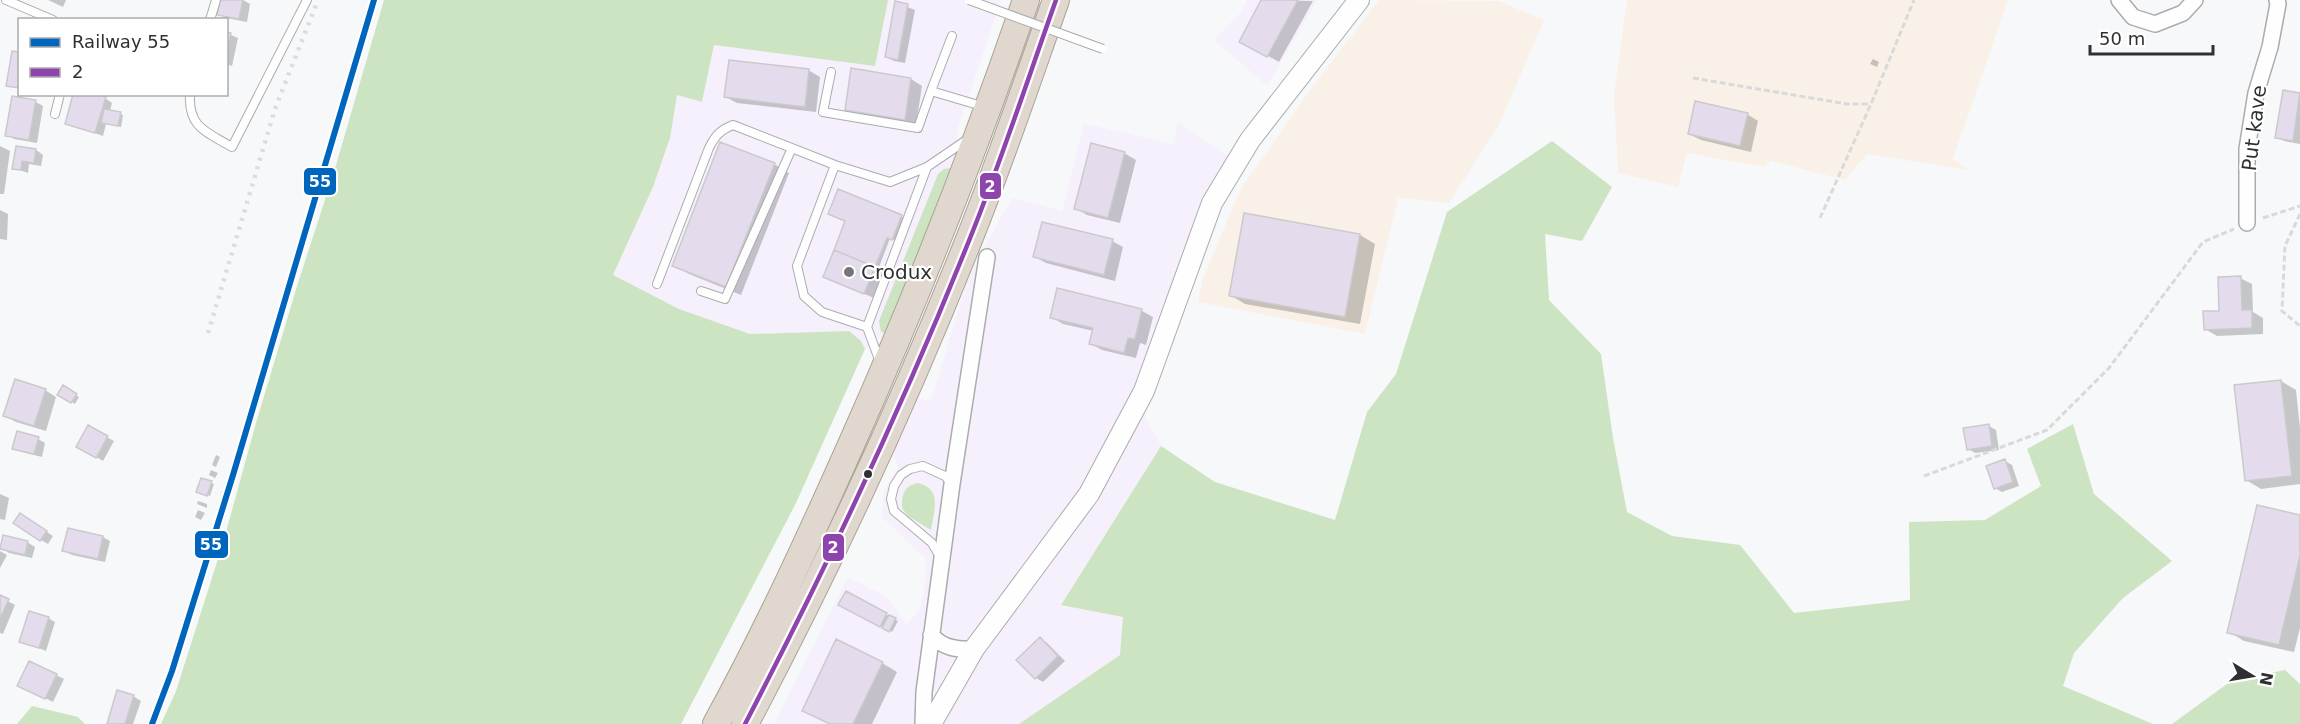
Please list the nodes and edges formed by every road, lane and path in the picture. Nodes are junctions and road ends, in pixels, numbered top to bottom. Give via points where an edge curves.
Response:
1 (6, 0) edge
2 (216, 0) edge
3 (307, 0) edge
4 (969, 0) edge
5 (1026, 0) edge
6 (1056, 0) edge
7 (1359, 0) edge
8 (1914, 0) edge
9 (2119, 0) edge
10 (2195, 0) edge
11 (2277, 0) edge
12 (48, 18) edge
13 (211, 18) edge
14 (952, 36) dead end
15 (1103, 50) dead end
16 (831, 72) dead end
17 (1693, 78) dead end
18 (932, 91) junction
19 (60, 96) edge
20 (190, 96) edge
21 (1871, 104) junction
22 (55, 114) dead end
23 (985, 119) junction
24 (792, 148) junction
25 (835, 165) junction
26 (927, 167) junction
27 (2300, 206) edge
28 (2300, 214) edge
29 (1820, 218) dead end
30 (2247, 223) junction
31 (987, 258) dead end
32 (657, 284) dead end
33 (701, 291) dead end
34 (2300, 326) edge
35 (867, 327) junction
36 (884, 372) junction
37 (1924, 476) dead end
38 (952, 484) junction
39 (942, 560) junction
40 (931, 635) junction
41 (974, 649) junction
42 (716, 724) edge
43 (745, 724) edge
44 (923, 724) edge
45 (931, 724) edge

1 - 12 lane
2 - 13 lane
3 - 20 lane via 232,147 196,125 189,109
4 - 15 lane, bridge
5 - 23 highway
6 - 43 highway via 963,256 908,387 828,561
7 - 41 street via 1250,140 1212,203 1144,391 1089,494
8 - 21 path
9 - 10 street via 2133,17 2155,24 2183,13
11 - 30 street, Put kave via 2247,149
14 - 18 lane
16 - 18 lane via 823,112 918,128
17 - 21 path via 1846,104
18 - 23 lane
19 - 22 lane
21 - 29 path
23 - 26 lane
23 - 36 highway
24 - 25 lane
24 - 32 lane via 733,125 715,135
24 - 33 lane via 725,299
25 - 26 lane via 890,182
25 - 35 lane via 797,266 804,296 822,312
26 - 35 lane
27 - 30 path
28 - 34 path via 2285,246 2282,311
30 - 37 path via 2203,242 2109,368 2047,429
31 - 38 street
35 - 36 lane
36 - 42 highway via 808,543
38 - 39 street
38 - 39 lane via 945,476 923,466 909,469 894,486 891,499 894,510 932,543
39 - 40 street
40 - 41 street via 949,647
40 - 44 street
41 - 45 street

